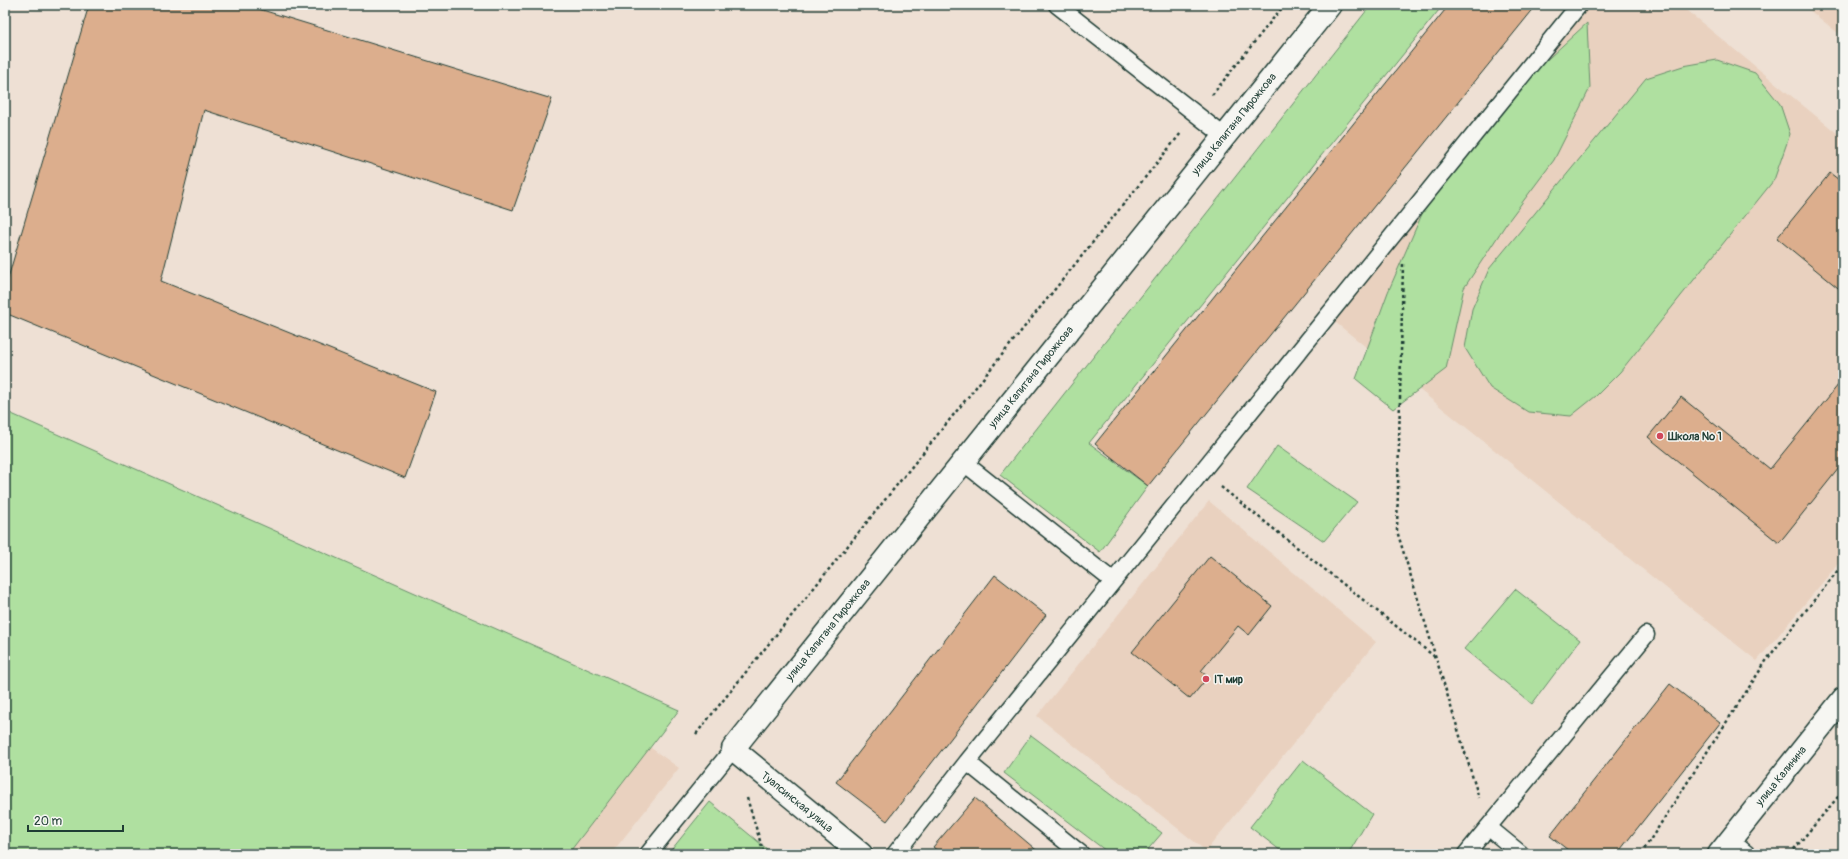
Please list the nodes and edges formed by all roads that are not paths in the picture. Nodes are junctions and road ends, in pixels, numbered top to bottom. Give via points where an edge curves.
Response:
1 (1057, 5) edge
2 (1330, 5) edge
3 (1579, 5) edge
4 (1224, 136) junction
5 (963, 462) junction
6 (1113, 581) junction
7 (1646, 635) dead end
8 (1843, 699) edge
9 (733, 749) junction
10 (967, 762) junction
11 (1488, 827) junction
12 (1725, 847) edge
13 (648, 854) edge
14 (861, 854) edge
15 (895, 854) edge
16 (1080, 854) edge
17 (1466, 854) edge
18 (1521, 854) edge
19 (1747, 854) edge

1 - 4 lane
2 - 4 street, улица Капитана Пирожкова
3 - 6 lane
4 - 5 street, улица Капитана Пирожкова
5 - 6 lane
5 - 9 street, улица Капитана Пирожкова
6 - 10 lane
7 - 11 lane
8 - 12 street, улица Калинина
9 - 13 lane
9 - 14 street, Туапсинская улица
10 - 15 lane
10 - 16 lane
11 - 17 lane
11 - 18 lane
12 - 19 lane

